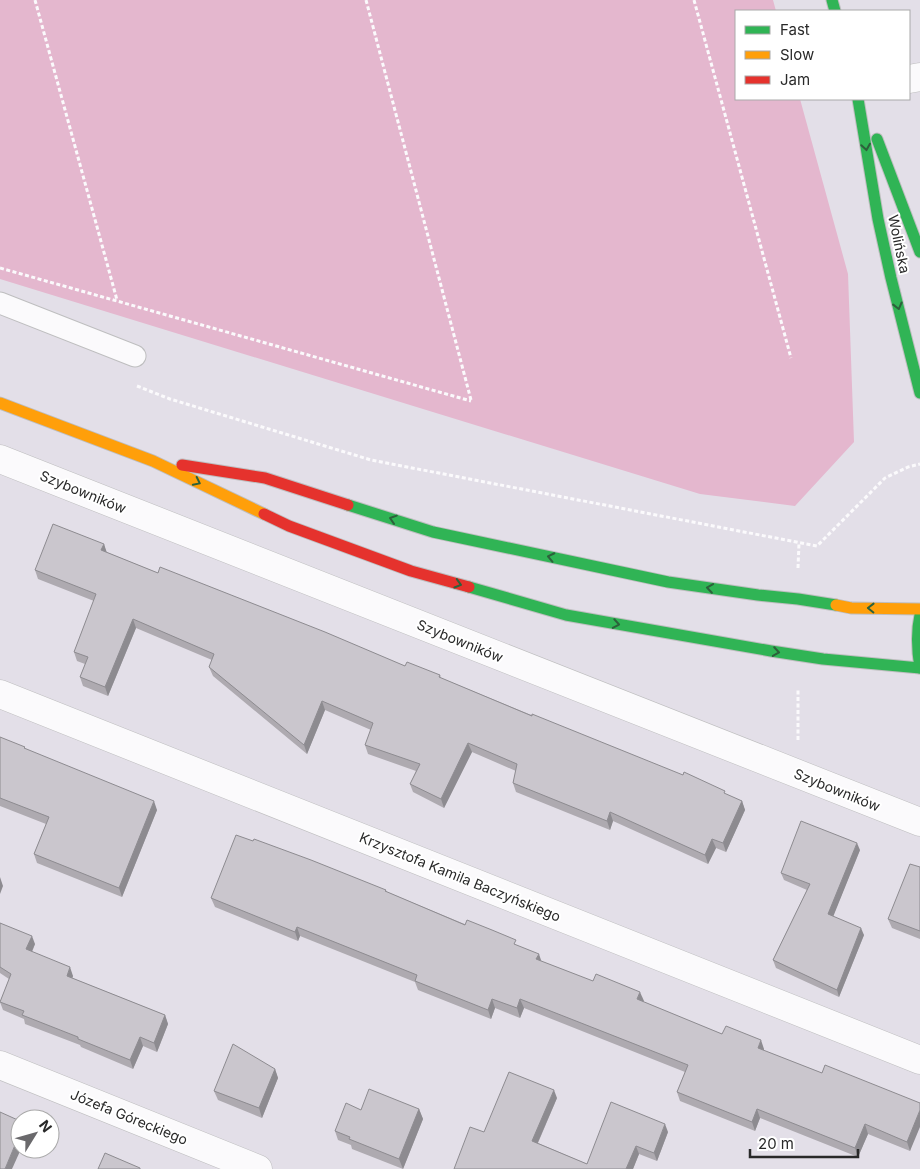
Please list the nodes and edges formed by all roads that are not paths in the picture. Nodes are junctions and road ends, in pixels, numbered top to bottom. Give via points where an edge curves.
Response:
1 (860, 100) edge
2 (860, 100) edge
3 (920, 252) edge
4 (0, 303) edge
5 (135, 356) dead end
6 (920, 393) edge
7 (0, 403) edge
8 (0, 459) edge
9 (153, 461) junction
10 (920, 609) edge
11 (920, 616) edge
12 (920, 668) edge
13 (0, 694) edge
14 (920, 822) edge
15 (920, 1060) edge
16 (0, 1065) edge
17 (258, 1169) edge

1 - 3 main road, Wolińska
2 -> 6 main road, Wolińska via 884,244
4 - 5 lane
7 - 9 main road
8 - 14 street, Szybowników
10 -> 9 main road via 852,608 668,582 433,532 265,478
9 -> 12 main road via 289,526 412,571 566,615 823,659
11 - 12 main road via 916,648
13 - 15 street, Krzysztofa Kamila Baczyńskiego
16 - 17 street, Józefa Góreckiego

